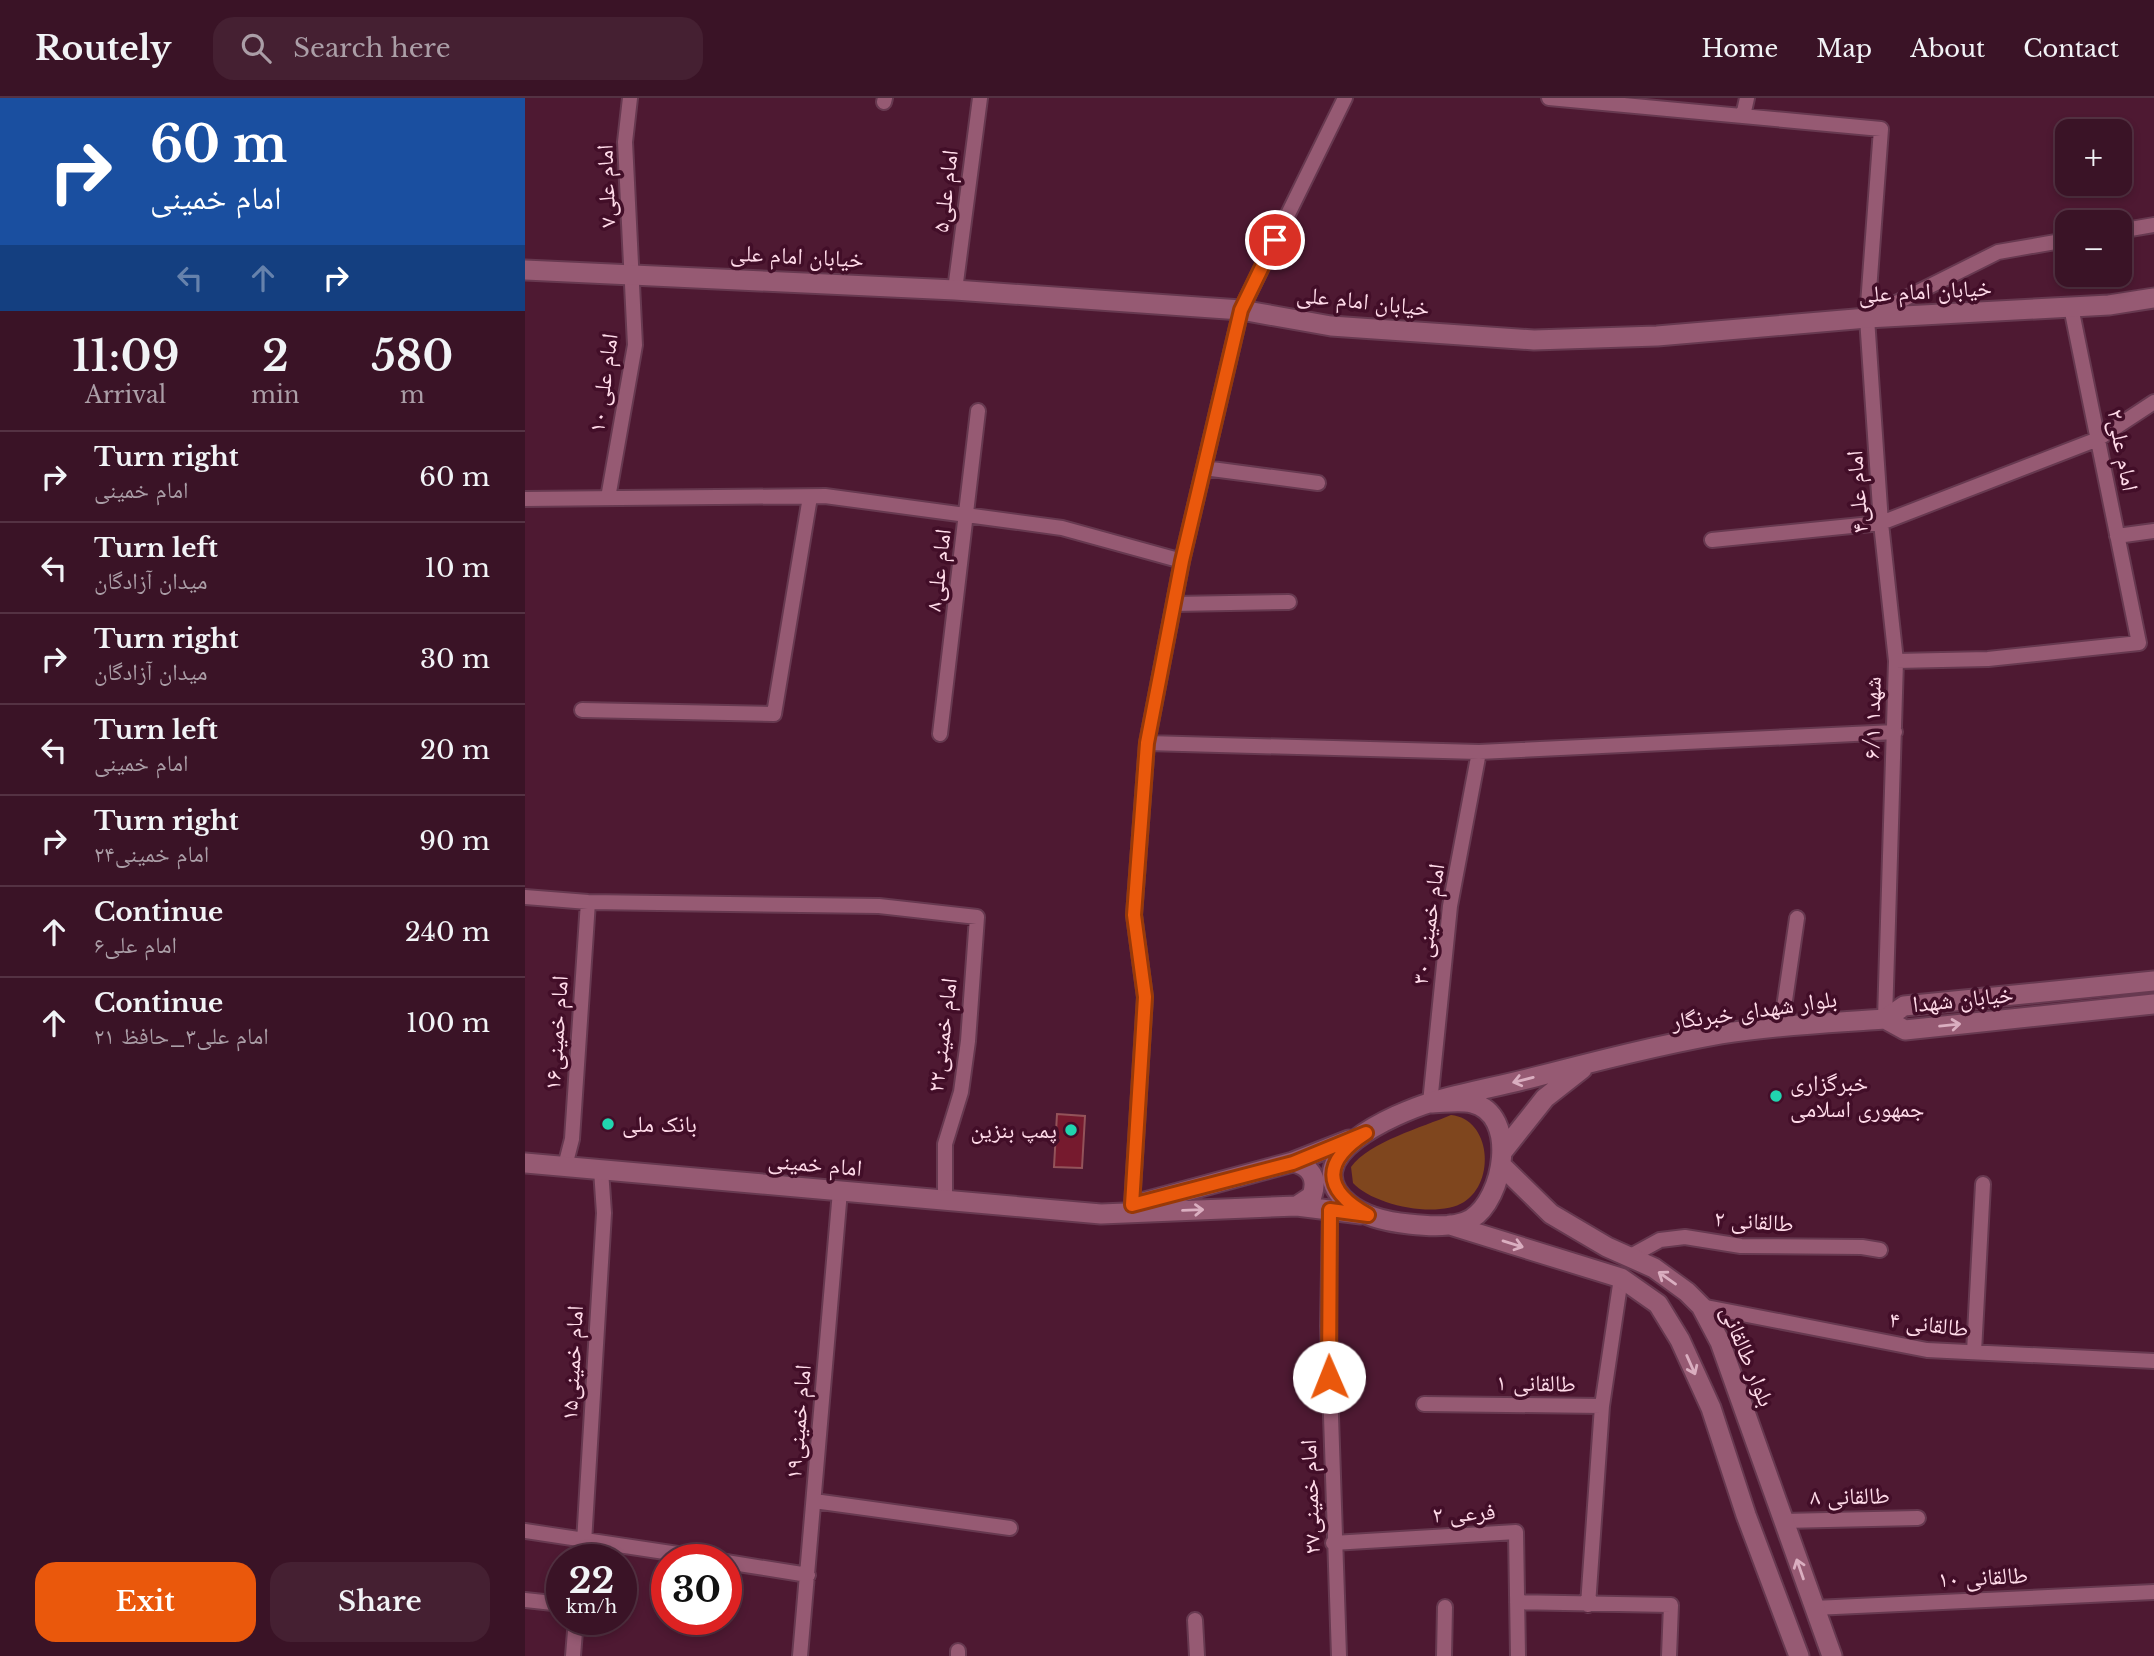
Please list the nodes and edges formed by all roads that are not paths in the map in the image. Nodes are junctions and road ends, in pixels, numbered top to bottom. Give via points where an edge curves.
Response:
1 (631, 98) edge
2 (980, 98) edge
3 (1345, 98) edge
4 (1549, 98) edge
5 (1747, 98) edge
6 (1743, 116) junction
7 (2154, 225) edge
8 (2132, 228) edge
9 (2055, 242) edge
10 (525, 270) edge
11 (632, 274) junction
12 (955, 290) junction
13 (2154, 298) edge
14 (2071, 307) junction
15 (1241, 310) junction
16 (1867, 318) junction
17 (2154, 402) edge
18 (978, 411) dead end
19 (2098, 439) junction
20 (1204, 468) junction
21 (1318, 483) dead end
22 (810, 496) junction
23 (608, 498) junction
24 (525, 499) edge
25 (967, 515) junction
26 (1881, 523) junction
27 (2154, 531) edge
28 (2117, 536) junction
29 (1712, 540) dead end
30 (1182, 561) junction
31 (1289, 602) dead end
32 (1174, 604) junction
33 (2139, 643) joint
34 (1896, 662) junction
35 (582, 710) dead end
36 (1895, 732) junction
37 (940, 734) dead end
38 (1147, 743) junction
39 (1479, 752) junction
40 (525, 897) edge
41 (588, 902) junction
42 (1797, 918) dead end
43 (2154, 981) edge
44 (2060, 990) junction
45 (2154, 1004) edge
46 (2061, 1013) junction
47 (1885, 1019) junction
48 (1781, 1028) junction
49 (1589, 1063) junction
50 (1430, 1103) junction
51 (1366, 1133) junction
52 (1502, 1159) junction
53 (525, 1163) edge
54 (1293, 1163) junction
55 (565, 1166) junction
56 (600, 1170) junction
57 (1983, 1184) dead end
58 (840, 1191) junction
59 (945, 1200) junction
60 (1132, 1205) junction
61 (1297, 1206) junction
62 (1330, 1210) junction
63 (1101, 1214) junction
64 (1368, 1215) junction
65 (1448, 1224) junction
66 (1880, 1250) dead end
67 (1629, 1257) junction
68 (1621, 1278) junction
69 (1701, 1306) junction
70 (1974, 1352) junction
71 (2154, 1361) edge
72 (1424, 1404) dead end
73 (1602, 1406) junction
74 (814, 1501) junction
75 (1918, 1518) dead end
76 (1783, 1521) junction
77 (1010, 1528) dead end
78 (525, 1531) edge
79 (585, 1539) junction
80 (1333, 1543) junction
81 (584, 1544) edge
82 (651, 1549) edge
83 (742, 1565) edge
84 (808, 1575) junction
85 (2154, 1592) edge
86 (525, 1600) edge
87 (546, 1602) edge
88 (1517, 1602) junction
89 (1588, 1605) junction
90 (1444, 1607) dead end
91 (1814, 1608) junction
92 (1195, 1620) dead end
93 (575, 1635) edge
94 (573, 1656) edge
95 (800, 1656) edge
96 (1197, 1656) edge
97 (1339, 1656) edge
98 (1444, 1656) edge
99 (1518, 1656) edge
100 (1669, 1656) edge
101 (1799, 1656) edge
102 (1832, 1656) edge

1 - 11 street, امام علی۷ via 625,142
2 - 12 street, امام علی۵
3 - 15 street
4 - 6 street
5 - 6 street
6 - 16 street, امام علی۴ via 1881,128
7 - 8 street
9 - 16 street via 1998,252
10 - 11 main road, خیابان امام علی
11 - 12 main road, خیابان امام علی
11 - 23 street, امام علی ۱۰ via 635,345
12 - 15 main road, خیابان امام علی
13 - 14 main road, خیابان امام علی
14 - 16 main road, خیابان امام علی
14 - 19 street, امام علی۲
15 - 16 main road, خیابان امام علی via 1331,326 1534,340 1657,336
15 - 20 street
16 - 26 street, امام علی۴
17 - 19 street
18 - 25 street, امام علی۸
19 - 26 street
19 - 28 street, امام علی۲
20 - 21 street
20 - 30 street
22 - 23 street
22 - 25 street
22 - 35 street via 774,714
23 - 24 street
25 - 30 street via 1062,528
25 - 37 street, امام علی۸
26 - 29 street
26 - 34 street, امام علی۴
27 - 28 street
28 - 33 street, امام علی۲
30 - 32 street
31 - 32 street
32 - 38 street
33 - 34 street, شهد۱ ۶/۱ via 1988,659
34 - 36 street, شهد۱ ۶/۱
36 - 39 street
36 - 47 street, شهد۱ ۶/۱
38 - 39 street
38 - 60 street via 1134,915 1145,997
39 - 50 street, امام خمینی ۳۰ via 1450,906
40 - 41 street
41 - 55 street, امام خمینی۱۶ via 572,1139
41 - 59 street, امام خمینی۲۲ via 879,906 977,916 961,1092 945,1144
42 - 48 street
43 - 44 main road, خیابان شهدا
44 - 46 main road
44 - 47 main road, خیابان شهدا via 1904,1006
45 - 46 main road, خیابان شهدا
47 -> 46 main road, خیابان شهدا via 1905,1030
47 - 48 main road, بلوار شهدای خبرنگار
48 - 49 main road, بلوار شهدای خبرنگار via 1722,1034
49 -> 50 main road, بلوار شهدای خبرنگار
49 - 52 main road, بلوار شهدای خبرنگار via 1545,1098
50 - 51 main road
50 - 52 main road via 1473,1103 1485,1110 1496,1125
51 - 54 main road, امام خمینی
51 - 64 main road via 1334,1161 1333,1178 1349,1205
52 - 65 main road via 1487,1205 1470,1220
52 - 67 main road, بلوار طالقانی via 1551,1213
53 - 55 main road, امام خمینی
54 - 60 main road, امام خمینی
54 - 61 main road via 1310,1170 1315,1178 1312,1196
55 - 56 main road, امام خمینی
56 - 58 main road, امام خمینی
56 - 79 street, امام خمینی۱۵ via 604,1213
57 - 70 street
58 - 59 main road, امام خمینی
58 - 74 street, امام خمینی۱۹
59 - 63 main road, امام خمینی
60 - 63 main road, امام خمینی
61 - 62 main road, امام خمینی
63 -> 61 main road, امام خمینی
62 - 64 main road, امام خمینی
62 - 80 street, امام خمینی۲۷
64 - 65 main road via 1413,1225
65 -> 68 main road
66 - 67 street, طالقانی ۲ via 1741,1246 1685,1237 1660,1240
69 -> 67 main road, بلوار طالقانی via 1654,1268
68 - 73 street, طالقانی ۱
68 -> 101 main road via 1658,1304 1680,1340 1711,1408
69 - 70 street, طالقانی ۴ via 1927,1350
69 - 76 main road, بلوار طالقانی via 1720,1342
70 - 71 street, طالقانی ۴
72 - 73 street, طالقانی ۱
73 - 89 street
74 - 77 street
74 - 84 street, امام خمینی۱۹
75 - 76 street, طالقانی ۸
91 -> 76 main road, بلوار طالقانی
78 - 79 street
79 - 81 street, امام خمینی۱۵
79 - 82 street
80 - 88 street, فرعی ۲ via 1516,1532
80 - 97 street, امام خمینی۲۷
83 - 84 street
84 - 95 street, امام خمینی۱۹
85 - 91 street, طالقانی ۱۰
86 - 87 street
88 - 89 street
88 - 99 street, فرعی ۲
89 - 100 street via 1671,1605
90 - 98 street
91 - 102 main road, بلوار طالقانی
92 - 96 street
93 - 94 street

